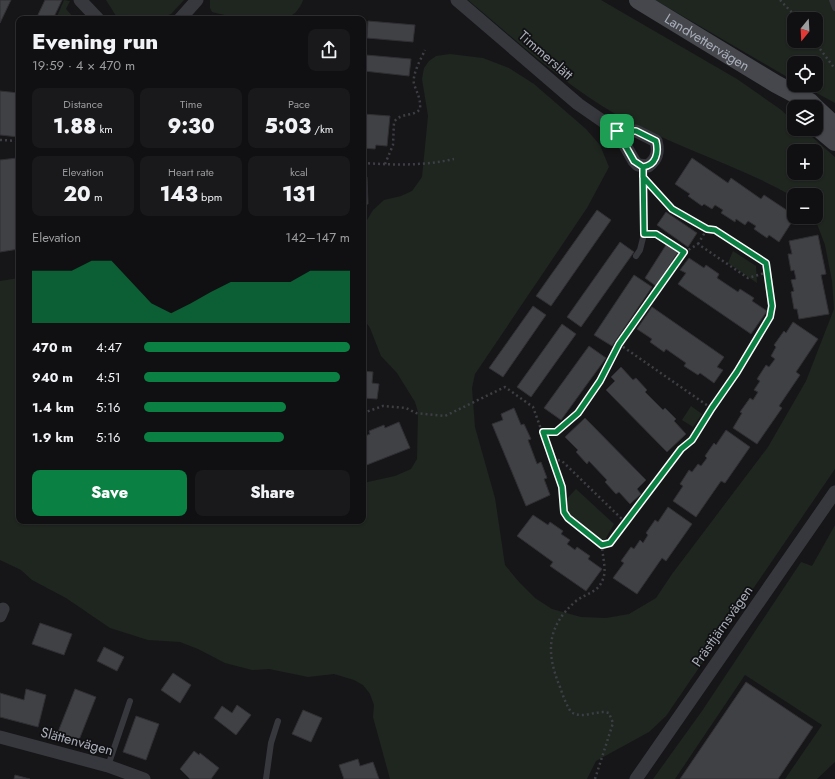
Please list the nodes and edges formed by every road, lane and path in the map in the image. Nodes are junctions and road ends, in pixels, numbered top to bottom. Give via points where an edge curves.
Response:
1 (80, 0) edge
2 (196, 0) edge
3 (457, 0) edge
4 (638, 0) edge
5 (780, 0) edge
6 (832, 0) edge
7 (835, 8) edge
8 (791, 12) edge
9 (95, 16) edge
10 (183, 16) edge
11 (819, 48) edge
12 (425, 50) dead end
13 (835, 69) edge
14 (776, 84) junction
15 (790, 100) edge
16 (806, 100) edge
17 (823, 115) edge
18 (835, 126) edge
19 (617, 131) junction
20 (823, 132) edge
21 (0, 140) edge
22 (16, 141) edge
23 (835, 142) edge
24 (454, 159) dead end
25 (366, 163) edge
26 (386, 164) junction
27 (643, 172) junction
28 (707, 229) junction
29 (644, 234) junction
30 (698, 244) junction
31 (684, 252) junction
32 (636, 256) dead end
33 (768, 272) junction
34 (619, 344) junction
35 (712, 408) junction
36 (366, 412) edge
37 (543, 432) junction
38 (553, 459) junction
39 (835, 492) edge
40 (625, 522) junction
41 (602, 545) junction
42 (130, 702) dead end
43 (278, 721) dead end
44 (0, 737) edge
45 (108, 766) junction
46 (144, 779) edge
47 (266, 779) edge
48 (595, 779) edge
49 (636, 779) edge

1 - 9 street
2 - 10 street
3 - 19 street, Timmerslätt via 578,104
4 - 14 street, Landvettervägen
5 - 8 path
6 - 7 lane
11 - 13 path
12 - 26 path via 414,83 418,90 420,108 418,112 402,115 394,122 393,145
14 - 15 street, Landvettervägen
14 - 16 street, Landvettervägen
17 - 18 street, Landvettervägen
19 - 27 street, Timmerslätt
19 - 27 street via 636,131 656,141 657,156
20 - 23 street
21 - 22 path
24 - 26 path via 403,166
25 - 26 path
27 - 28 path via 672,209
27 - 29 lane
28 - 30 path
28 - 33 path via 715,230 766,263
29 - 31 path via 656,234
29 - 32 lane
30 - 31 path
30 - 33 path via 748,278
31 - 34 path
33 - 35 path via 772,306 770,317
34 - 35 path
34 - 37 path via 600,381 578,413 556,432
35 - 40 path via 692,440 681,449
36 - 37 path via 383,406 445,416 505,387 533,407
37 - 38 path
38 - 40 path via 562,461
38 - 41 path via 562,487 564,512
39 - 49 street, Prästtjärnsvägen
40 - 41 path via 610,543
41 - 48 path via 604,578 595,591 577,600 569,608 554,629 550,646 552,668 571,712 581,715 605,711 612,716 613,722
42 - 45 lane
43 - 47 lane via 271,743
44 - 45 street, Slättenvägen
45 - 46 street, Slättenvägen

